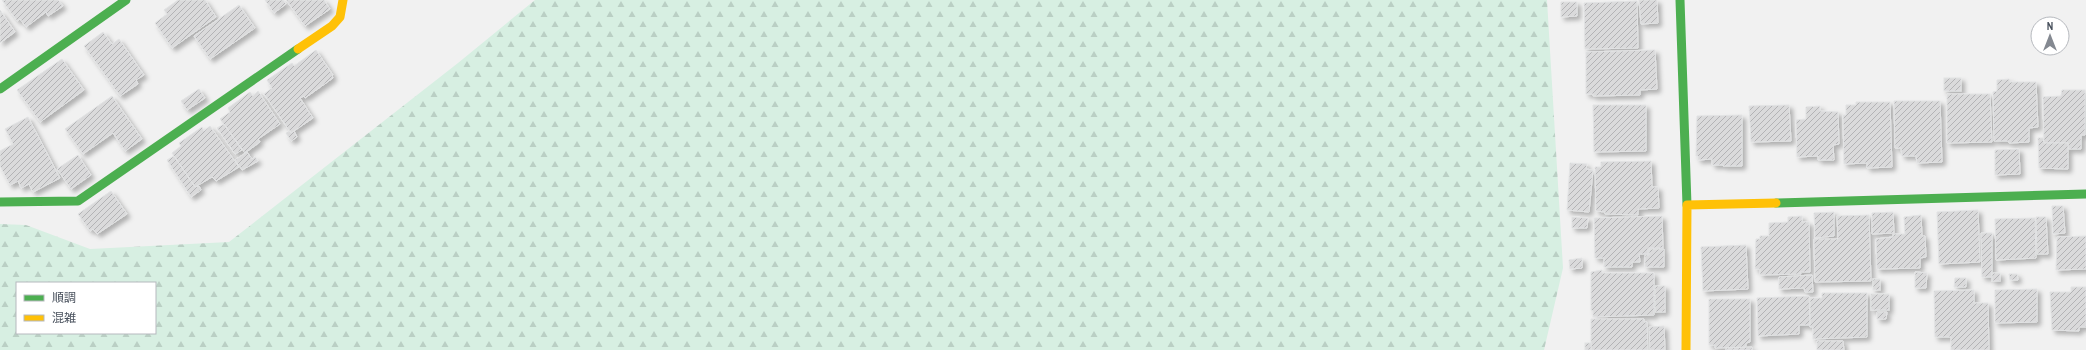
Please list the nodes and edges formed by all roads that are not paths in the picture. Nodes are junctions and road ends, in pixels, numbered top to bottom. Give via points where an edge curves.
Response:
1 (126, 0) edge
2 (343, 0) edge
3 (1680, 0) edge
4 (0, 89) edge
5 (2086, 194) edge
6 (0, 202) edge
7 (1687, 205) junction
8 (1686, 350) edge

1 - 4 street
2 - 6 street via 340,17 332,26 78,201
3 - 7 street
5 - 7 street
7 - 8 street

